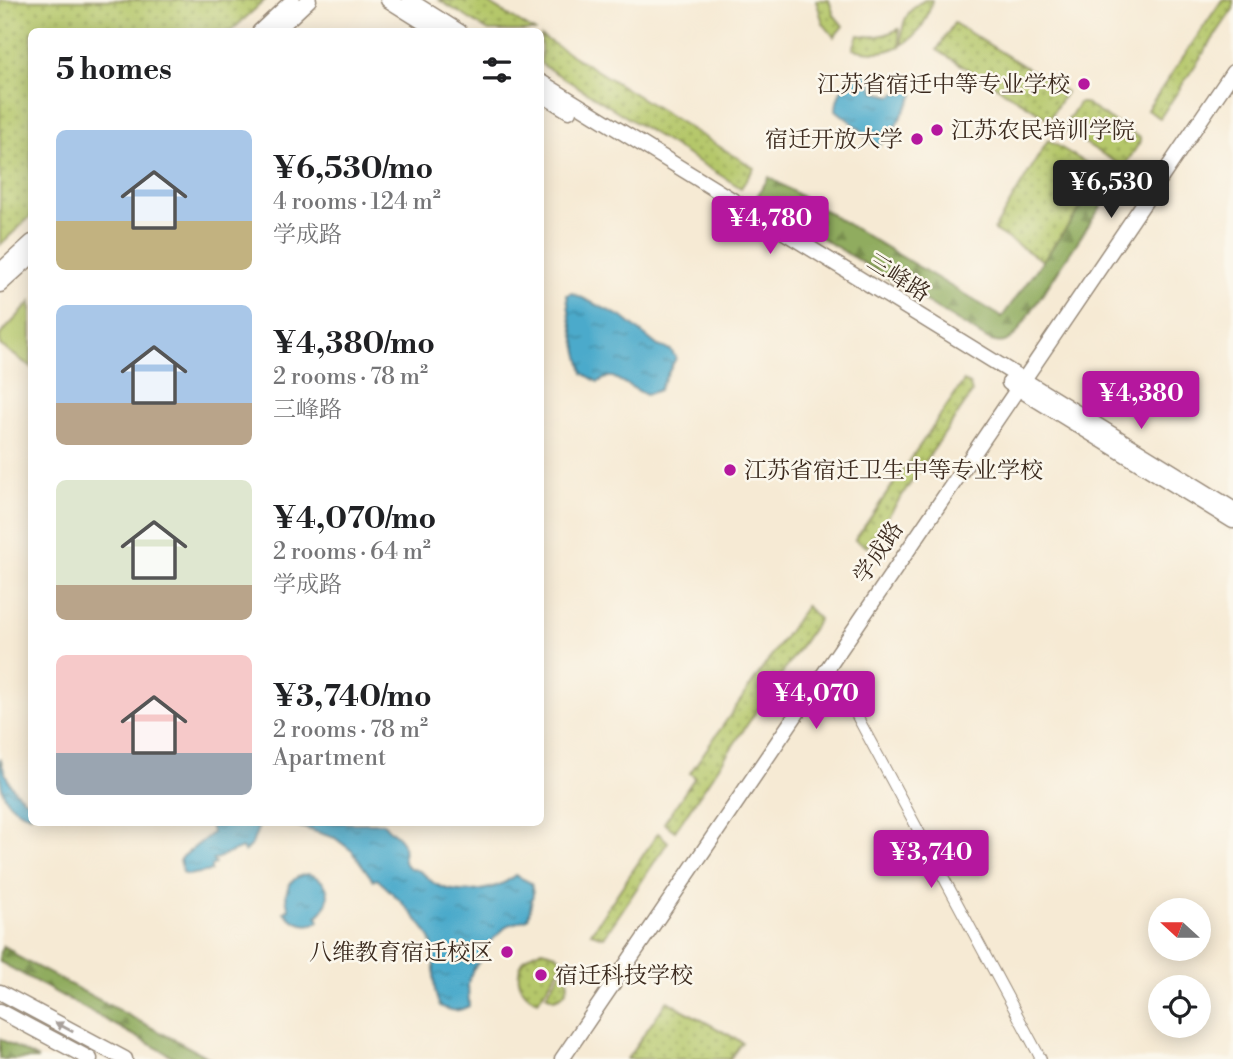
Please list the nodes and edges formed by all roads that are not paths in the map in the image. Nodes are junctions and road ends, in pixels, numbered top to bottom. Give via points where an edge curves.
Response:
1 (293, 0) edge
2 (309, 0) edge
3 (388, 0) edge
4 (409, 0) edge
5 (263, 28) edge
6 (279, 28) edge
7 (433, 28) edge
8 (454, 28) edge
9 (1233, 72) edge
10 (544, 84) edge
11 (1233, 85) edge
12 (544, 96) edge
13 (28, 246) edge
14 (28, 260) edge
15 (0, 271) edge
16 (0, 285) edge
17 (1024, 386) junction
18 (1233, 509) edge
19 (1233, 521) edge
20 (850, 705) dead end
21 (0, 992) edge
22 (0, 1011) edge
23 (90, 1059) edge
24 (125, 1059) edge
25 (562, 1059) edge
26 (573, 1059) edge
27 (1041, 1059) edge

1 - 5 main road
2 - 6 main road
3 - 7 main road
4 - 8 main road
9 - 17 main road, 学成路
10 - 17 main road, 三峰路
11 - 17 main road, 学成路
12 - 17 main road, 三峰路
13 - 15 main road
14 - 16 main road
17 - 18 main road, 三峰路
17 - 19 main road, 三峰路
17 - 25 main road, 学成路
17 - 26 main road, 学成路
20 - 27 street
24 -> 21 main road
22 - 23 main road

